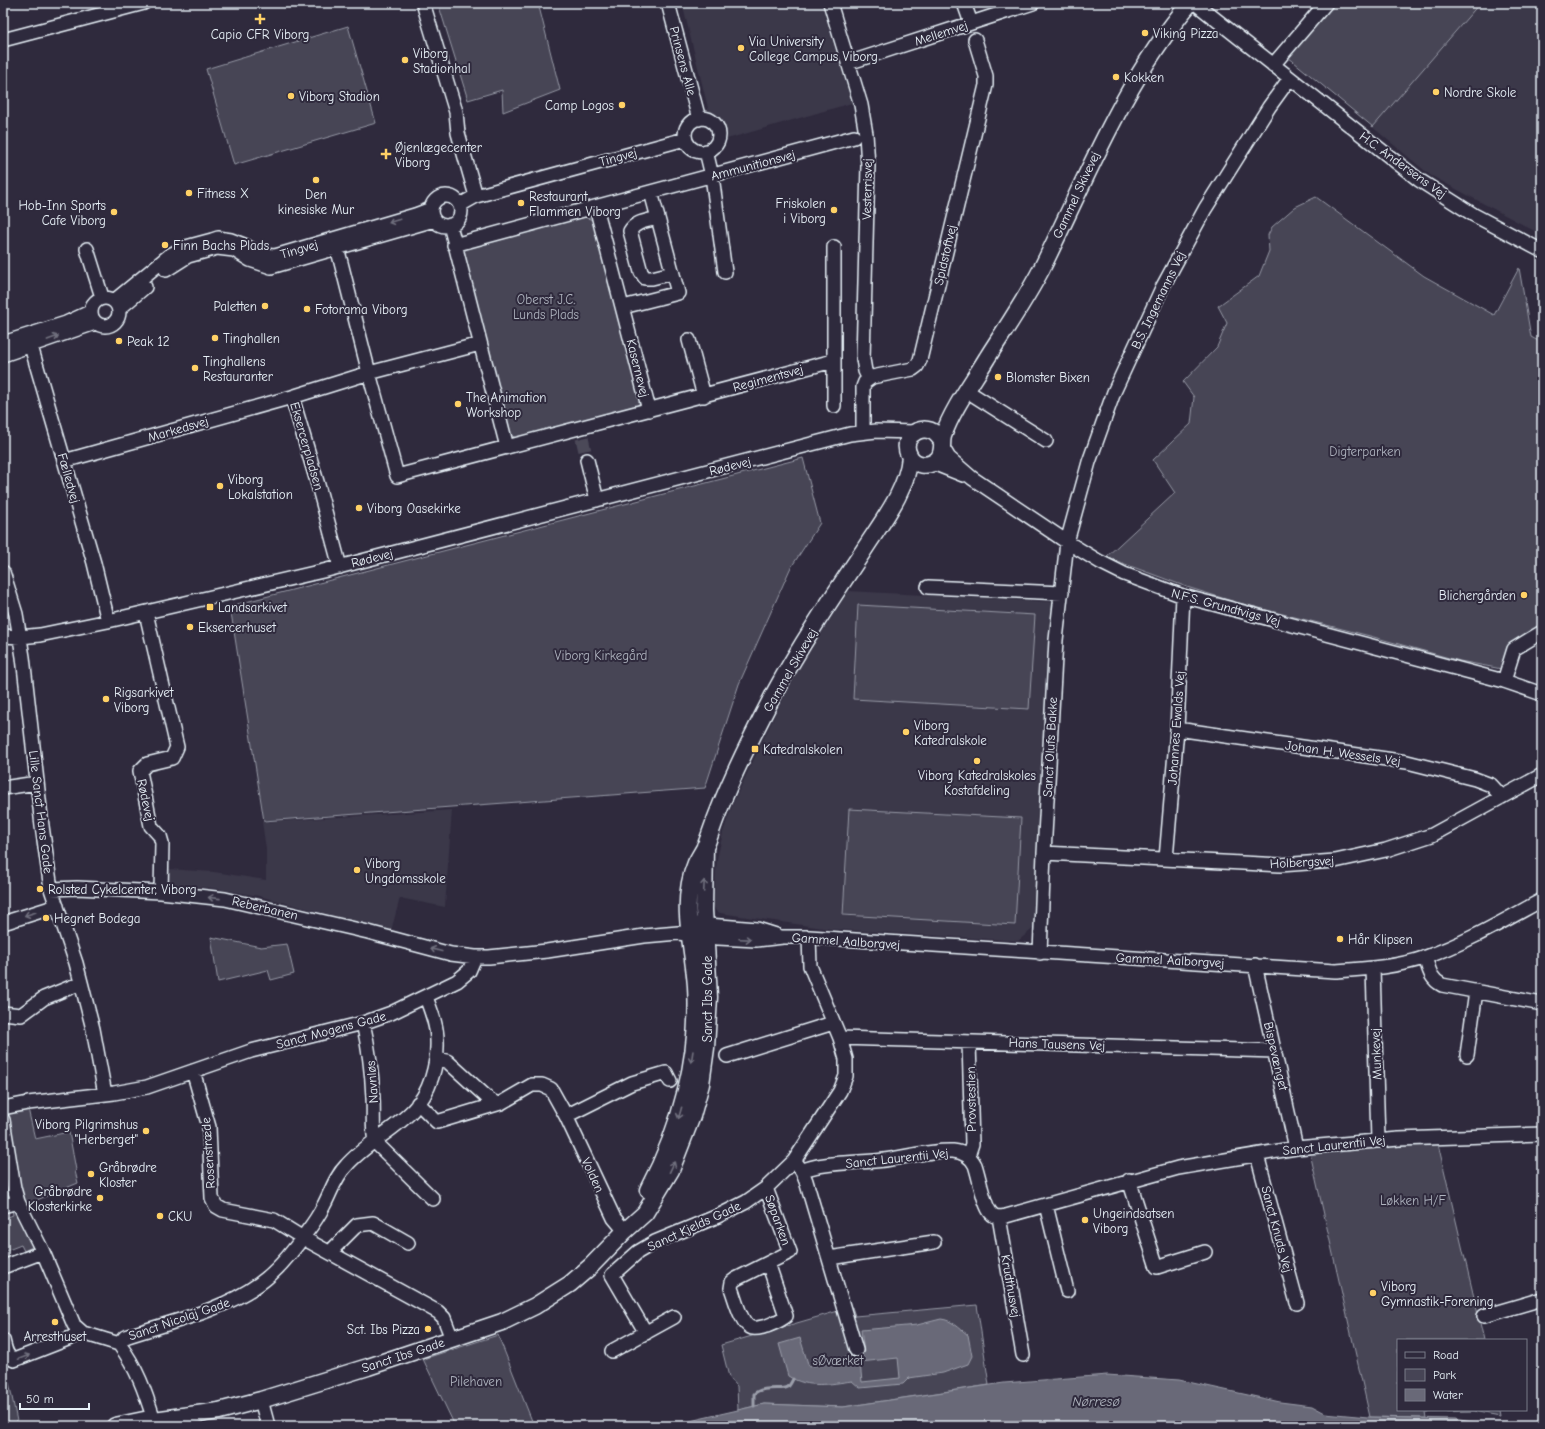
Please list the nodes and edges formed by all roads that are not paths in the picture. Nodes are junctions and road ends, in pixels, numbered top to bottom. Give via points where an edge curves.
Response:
1 (144, 3) edge
2 (423, 3) edge
3 (668, 3) edge
4 (830, 3) edge
5 (964, 3) edge
6 (1033, 3) edge
7 (1190, 3) edge
8 (1195, 3) edge
9 (1326, 3) edge
10 (122, 6) edge
11 (971, 23) junction
12 (3, 40) edge
13 (975, 40) dead end
14 (848, 63) junction
15 (1273, 65) junction
16 (1290, 78) junction
17 (698, 119) junction
18 (854, 137) dead end
19 (685, 139) junction
20 (706, 151) junction
21 (712, 176) junction
22 (651, 192) junction
23 (476, 196) junction
24 (460, 205) junction
25 (596, 207) junction
26 (432, 214) junction
27 (658, 218) junction
28 (450, 226) junction
29 (336, 243) junction
30 (454, 245) junction
31 (834, 247) dead end
32 (87, 249) dead end
33 (1542, 251) edge
34 (725, 272) dead end
35 (672, 273) junction
36 (111, 302) junction
37 (623, 308) junction
38 (93, 317) junction
39 (689, 340) dead end
40 (29, 341) junction
41 (3, 343) edge
42 (480, 344) junction
43 (3, 355) edge
44 (833, 361) junction
45 (369, 373) junction
46 (869, 379) junction
47 (704, 396) junction
48 (292, 397) junction
49 (962, 397) junction
50 (834, 406) dead end
51 (649, 410) junction
52 (922, 431) junction
53 (863, 432) junction
54 (1046, 441) dead end
55 (942, 445) junction
56 (507, 447) junction
57 (908, 452) junction
58 (587, 460) tunnel mouth
59 (64, 461) junction
60 (930, 464) junction
61 (972, 478) junction
62 (598, 500) junction
63 (894, 503) junction
64 (1067, 542) junction
65 (340, 567) junction
66 (3, 572) edge
67 (928, 587) dead end
68 (1062, 593) junction
69 (1183, 596) junction
70 (146, 613) junction
71 (108, 621) junction
72 (1542, 632) edge
73 (3, 636) edge
74 (20, 637) junction
75 (1504, 681) junction
76 (1542, 694) edge
77 (1177, 729) junction
78 (1542, 775) edge
79 (36, 783) junction
80 (3, 788) edge
81 (1502, 797) junction
82 (705, 846) junction
83 (1044, 852) junction
84 (1166, 859) junction
85 (51, 889) junction
86 (162, 892) junction
87 (1542, 900) edge
88 (57, 906) junction
89 (3, 923) edge
90 (689, 929) junction
91 (706, 931) junction
92 (809, 937) junction
93 (1040, 953) junction
94 (474, 956) junction
95 (1425, 957) junction
96 (1255, 965) junction
97 (1373, 968) junction
98 (81, 983) junction
99 (1476, 991) junction
100 (426, 997) junction
101 (1542, 1004) edge
102 (3, 1013) edge
103 (363, 1023) junction
104 (833, 1023) junction
105 (840, 1038) junction
106 (969, 1042) junction
107 (1275, 1051) junction
108 (1468, 1055) dead end
109 (727, 1056) dead end
110 (436, 1059) junction
111 (193, 1071) junction
112 (670, 1081) dead end
113 (105, 1094) junction
114 (418, 1103) junction
115 (497, 1104) junction
116 (3, 1108) edge
117 (566, 1116) junction
118 (3, 1120) edge
119 (1542, 1134) edge
120 (1378, 1140) junction
121 (375, 1142) junction
122 (1296, 1148) junction
123 (1257, 1155) junction
124 (968, 1156) junction
125 (794, 1161) junction
126 (802, 1171) junction
127 (1129, 1180) junction
128 (766, 1188) junction
129 (433, 1200) dead end
130 (18, 1202) junction
131 (1046, 1205) junction
132 (3, 1206) edge
133 (999, 1217) junction
134 (625, 1231) junction
135 (303, 1238) junction
136 (934, 1242) dead end
137 (408, 1243) dead end
138 (43, 1252) junction
139 (330, 1252) junction
140 (1205, 1252) dead end
141 (829, 1258) junction
142 (768, 1263) junction
143 (3, 1267) edge
144 (1067, 1291) dead end
145 (1542, 1299) edge
146 (1297, 1303) dead end
147 (1484, 1316) dead end
148 (674, 1317) dead end
149 (83, 1333) junction
150 (646, 1333) junction
151 (452, 1339) junction
152 (3, 1340) edge
153 (118, 1344) junction
154 (856, 1350) dead end
155 (612, 1351) dead end
156 (1023, 1355) dead end
157 (261, 1400) junction
158 (150, 1423) edge
159 (115, 1426) edge
160 (268, 1426) edge

1 - 10 street
2 - 23 street via 456,112 458,134
3 - 17 street, Prinsens Alle
4 - 14 street, Vesterrisvej
5 - 11 street
6 - 11 street, Mellemvej
7 - 49 main road, Gammel Skivevej via 1150,56 1128,91 1041,269
8 - 15 street, H.C. Andersens Vej
9 - 15 street
10 - 12 street
11 - 14 street, Mellemvej
13 - 46 street, Spidstoftvej via 986,76 986,85 920,360 910,371
14 - 46 street, Vesterrisvej via 861,105 866,134 868,166 864,359
15 - 16 street, H.C. Andersens Vej
16 - 33 street, H.C. Andersens Vej via 1419,180 1474,215
16 - 64 street, B.S. Ingemanns Vej via 1205,209 1156,299 1114,392 1089,462
17 - 19 street via 688,126
17 - 20 street via 709,120 718,131 717,141
18 - 21 street, Ammunitionsvej
19 - 20 street via 691,148
19 - 23 street, Tingvej
20 - 21 street
21 - 22 street, Ammunitionsvej
21 - 34 street
22 - 25 street, Ammunitionsvej
22 - 27 street
23 - 24 street, Tingvej
24 - 26 street via 454,198 445,195 437,198 432,205
24 - 28 street via 461,215
25 - 30 street, Ammunitionsvej
25 - 37 street, Kasernevej
26 - 28 street via 441,225
26 - 29 street, Tingvej via 415,215
27 - 35 street
27 - 35 street via 637,224 630,231 645,278
28 - 30 street
29 - 36 street, Tingvej via 271,267 250,260 234,250 209,249 188,256
29 - 45 street
30 - 42 street
31 - 44 street
32 - 36 street
35 - 37 street via 678,293
36 - 38 street via 93,302
36 - 38 street via 118,318 112,324 102,326
37 - 51 street, Kasernevej
38 - 40 street via 66,323
39 - 47 street
40 - 41 street
40 - 43 street
40 - 59 street, Fælledvej
42 - 45 street
42 - 56 street
44 - 47 street, Regimentsvej
44 - 50 street
45 - 48 street, Eksercerpladsen
45 - 56 street, Kasernevej via 398,476
46 - 53 street via 863,387
47 - 51 street, Regimentsvej
48 - 59 street, Markedsvej
48 - 65 street, Eksercerpladsen
49 - 52 main road, Gammel Skivevej via 938,423
49 - 54 street
49 - 55 main road, Gammel Skivevej
51 - 56 street, Kasernevej via 580,434
52 - 53 street, Rødevej
52 - 55 main road via 937,434
52 - 57 main road via 908,440
53 - 57 street, Rødevej via 898,441
53 - 62 street, Rødevej
55 - 60 main road via 940,457
55 - 61 street, N.F.S. Grundtvigs Vej via 949,458
57 - 60 main road via 918,464
57 - 63 main road, Gammel Skivevej via 908,469
58 - 62 street
59 - 71 street, Fælledvej
60 - 61 street, N.F.S. Grundtvigs Vej
60 - 63 main road, Gammel Skivevej
61 - 64 street, N.F.S. Grundtvigs Vej
62 - 65 street, Rødevej
63 - 82 main road, Gammel Skivevej via 805,641 776,691 739,764
64 - 68 street, Sanct Olufs Bakke
64 - 69 street, N.F.S. Grundtvigs Vej via 1124,574
65 - 70 street, Rødevej
66 - 74 street, Lille Sanct Hans Gade
67 - 68 street
68 - 83 street, Sanct Olufs Bakke via 1056,640
69 - 75 street, N.F.S. Grundtvigs Vej
69 - 77 street, Johannes Ewalds Vej
70 - 71 street, Rødevej
70 - 86 street, Rødevej via 177,747 172,758 147,764 140,771 151,826 160,836 162,843
71 - 74 street, Rødevej
72 - 75 street via 1514,649
73 - 74 street, Rødevej
74 - 79 street, Lille Sanct Hans Gade
75 - 76 street, N.F.S. Grundtvigs Vej
77 - 81 street, Johan H. Wessels Vej via 1407,762 1475,779 1491,785
77 - 84 street, Johannes Ewalds Vej
78 - 81 street, Holbergsvej
79 - 80 street
79 - 85 street, Lille Sanct Hans Gade
81 - 84 street, Holbergsvej via 1432,835 1386,850 1334,862 1280,865
82 - 90 main road, Gammel Skivevej via 696,864 690,887 687,911
91 -> 82 main road, Gammel Skivevej
83 - 84 street, Holbergsvej
83 - 93 street, Sanct Olufs Bakke
85 - 86 street, Reberbanen
85 - 88 street, Lille Sanct Hans Gade
94 -> 86 street, Reberbanen via 451,954 226,899
87 - 95 street, Gammel Aalborgvej
88 -> 89 street
88 - 98 street, Lille Sanct Hans Gade
90 - 91 street, Gammel Aalborgvej
90 - 94 street via 677,925 644,936 547,951 489,957
90 -> 134 main road, Sanct Ibs Gade via 696,984 696,1016 688,1080 671,1142
91 - 92 street, Gammel Aalborgvej via 757,929 783,937
134 -> 91 main road, Sanct Ibs Gade via 645,1213 658,1193 671,1170 692,1116 700,1084 708,1029
92 - 93 street, Gammel Aalborgvej
92 - 104 street, Sanct Kjelds Gade via 810,966
93 - 96 street, Gammel Aalborgvej
94 - 100 street, Sanct Mogens Gade via 469,971 463,977
95 - 97 street, Gammel Aalborgvej
95 - 99 street via 1430,976 1436,982
96 - 97 street, Gammel Aalborgvej via 1335,971
96 - 107 street, Bispevænget
97 - 120 street, Munkevej
98 - 102 street via 44,998 21,1015
98 - 113 street, Lille Sanct Hans Gade via 93,1029
99 - 101 street
99 - 108 street
100 - 103 street, Sanct Mogens Gade
100 - 110 street, Sanct Nicolaj Gade via 433,1016 437,1040
103 - 111 street, Sanct Mogens Gade via 250,1051
103 - 121 street, Navnløs via 370,1053
104 - 105 street, Sanct Kjelds Gade
104 - 109 street
105 - 106 street, Hans Tausens Vej
105 - 125 street, Sanct Kjelds Gade via 846,1059 846,1076 840,1091
106 - 107 street, Hans Tausens Vej
106 - 124 street, Provstestien via 972,1144
107 - 122 street, Bispevænget
110 - 114 street, Sanct Nicolaj Gade via 431,1079
110 - 115 street via 447,1061
111 - 113 street, Sanct Mogens Gade via 147,1087
111 - 135 street, Rosenstræde via 209,1127 212,1198 216,1206 223,1210 274,1220
112 - 117 street via 666,1073 632,1083
113 - 116 street, Sanct Mogens Gade
114 - 115 street, Volden via 437,1122
114 - 121 street, Sanct Nicolaj Gade via 414,1110
115 - 117 street, Volden via 532,1086 542,1085 551,1089
117 - 134 street, Volden via 614,1218
118 - 130 street
119 - 120 street, Sanct Laurentii Vej
120 - 122 street, Sanct Laurentii Vej
121 - 129 street
121 - 135 street, Sanct Nicolaj Gade via 357,1154 344,1168
122 - 123 street, Sanct Laurentii Vej
123 - 127 street, Sanct Laurentii Vej via 1178,1168
123 - 146 street, Sanct Knuds Vej
124 - 126 street, Sanct Laurentii Vej via 953,1151 931,1152 882,1160 815,1166
124 - 133 street, Sanct Laurentii Vej via 976,1165 990,1213
125 - 126 street
125 - 128 street, Sanct Kjelds Gade
126 - 141 street
127 - 131 street, Sanct Laurentii Vej
127 - 140 street via 1157,1267
128 - 142 street, Søparken via 790,1252
128 - 150 street, Sanct Kjelds Gade via 746,1202 718,1216 655,1242 638,1252 612,1275
130 - 132 street
130 - 138 street
131 - 133 street, Sanct Laurentii Vej
131 - 144 street
133 - 156 street, Krudthusvej
134 - 151 main road, Sanct Ibs Gade via 570,1284 535,1306 502,1322
135 - 139 street, Rosenstræde
135 - 153 street, Sanct Nicolaj Gade via 260,1284 233,1300 214,1309 125,1337
136 - 141 street
137 - 139 street via 373,1223 357,1225
138 - 143 street
138 - 149 street via 74,1325
139 - 151 street, Rosenstræde via 438,1312 444,1318
141 - 154 street
142 - 142 street, Søparken via 786,1316 781,1321 752,1328 742,1320 731,1288 732,1282
145 - 147 street
148 - 150 street
152 -> 149 street via 7,1354 14,1360
149 - 153 street, Sanct Nicolaj Gade
150 - 155 street
151 - 157 main road, Sanct Ibs Gade
153 - 158 street via 142,1384
157 - 158 main road, Sanct Ibs Gade via 219,1411
157 - 160 street
158 - 159 main road, Sanct Ibs Gade via 139,1420

